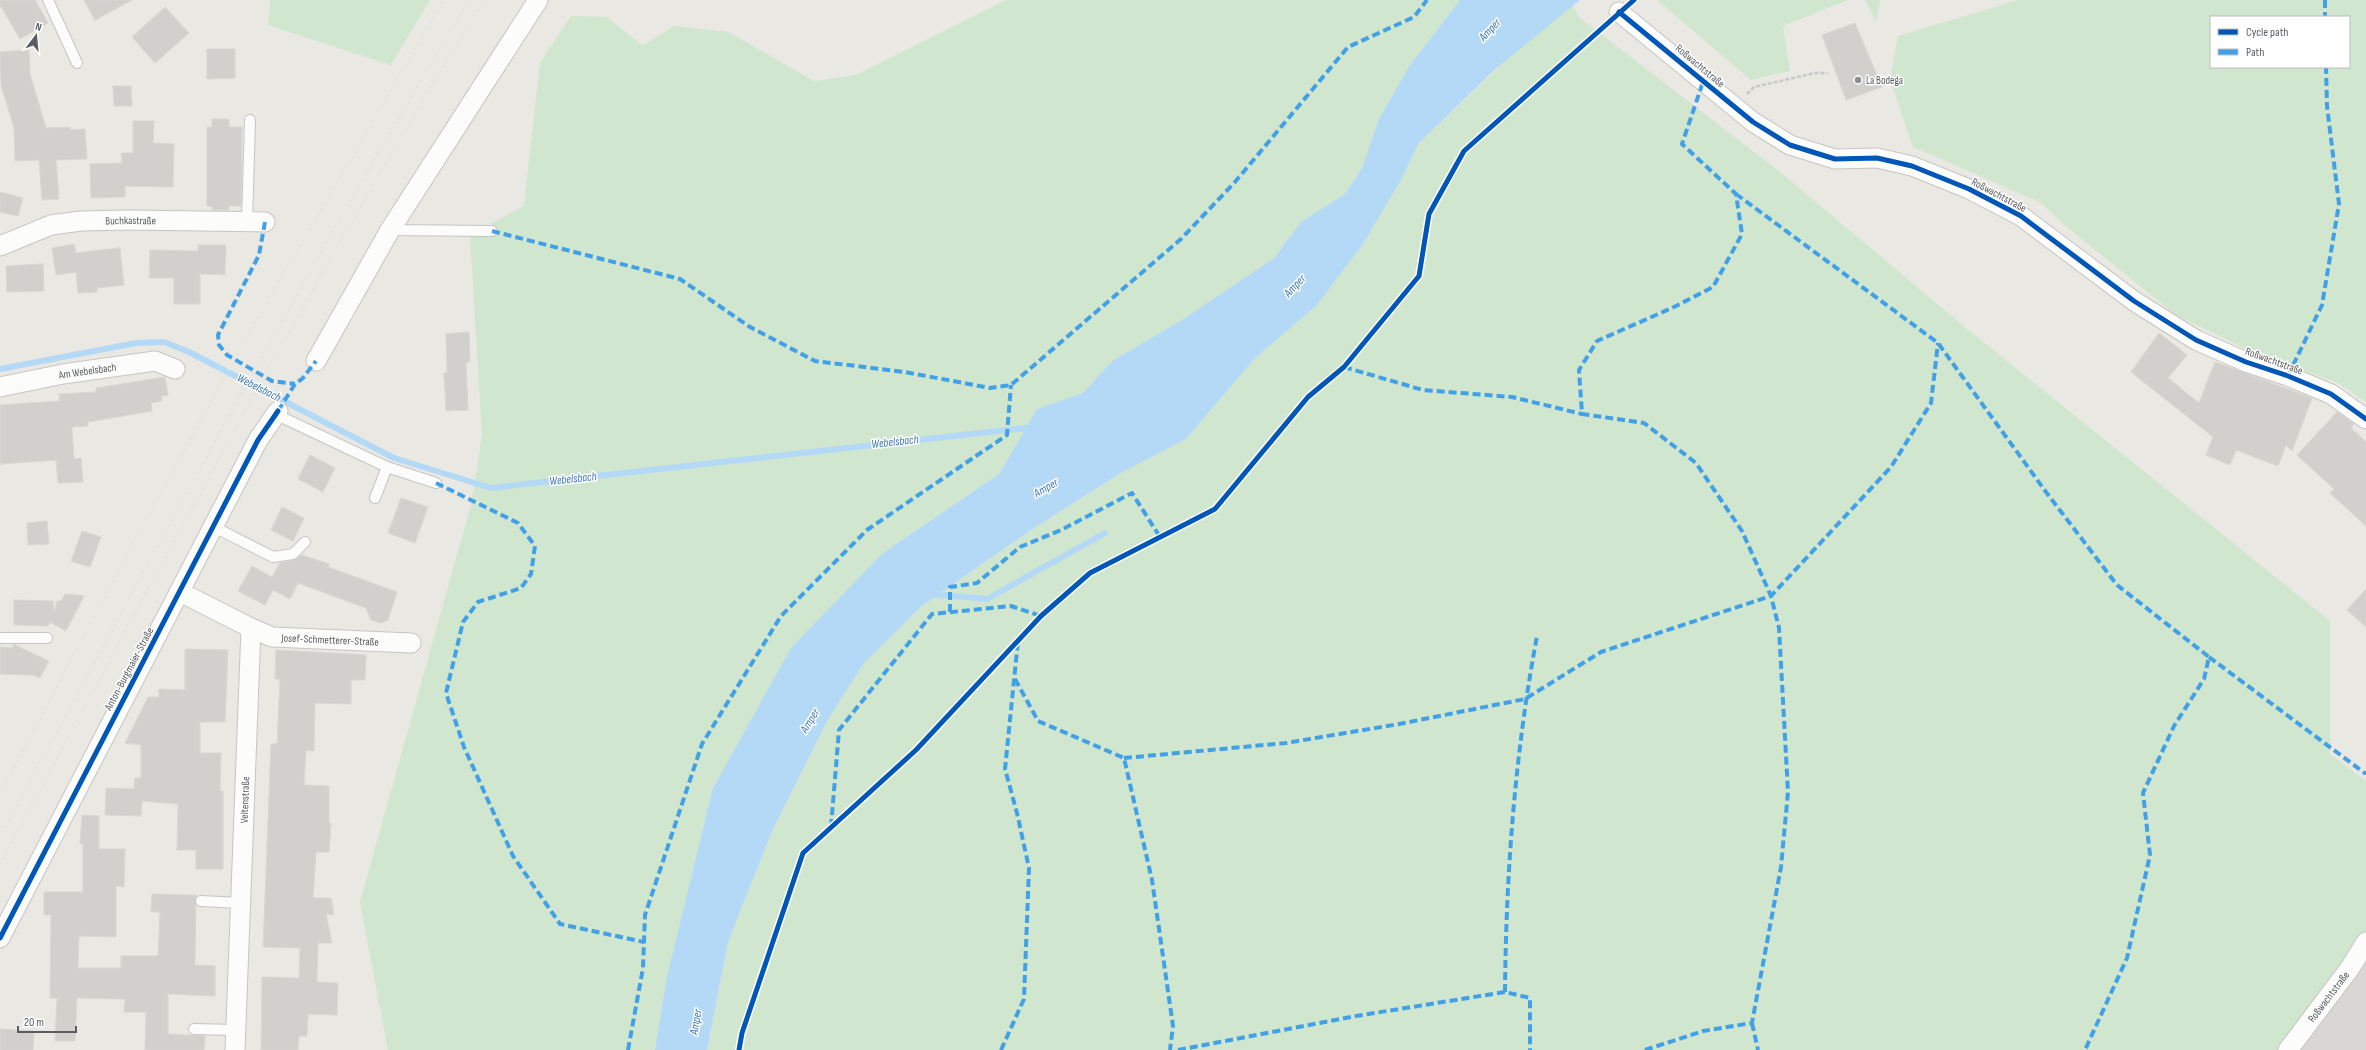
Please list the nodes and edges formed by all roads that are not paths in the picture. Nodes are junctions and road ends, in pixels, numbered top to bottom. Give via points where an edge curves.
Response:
1 (48, 0) edge
2 (538, 0) edge
3 (1619, 12) dead end
4 (77, 63) dead end
5 (250, 120) dead end
6 (256, 222) joint
7 (390, 230) junction
8 (492, 232) dead end
9 (0, 246) edge
10 (316, 361) dead end
11 (175, 369) dead end
12 (0, 387) edge
13 (276, 412) joint
14 (2366, 420) edge
15 (387, 467) junction
16 (436, 483) dead end
17 (375, 498) dead end
18 (214, 527) junction
19 (305, 542) dead end
20 (180, 592) junction
21 (251, 628) junction
22 (0, 638) edge
23 (47, 638) dead end
24 (411, 642) dead end
25 (201, 901) dead end
26 (241, 903) junction
27 (0, 938) edge
28 (2366, 942) edge
29 (194, 1029) dead end
30 (236, 1030) junction
31 (2294, 1047) edge
32 (236, 1050) edge

1 - 4 lane
2 - 7 street
3 - 14 street, Roßwachtstraße via 1737,109 1790,145 1835,159 1877,158 1912,166 1969,189 2021,216 2134,301 2196,340 2331,394
5 - 6 lane
6 - 9 street, Buchkastraße via 81,221 51,225
7 - 8 lane
7 - 10 street
11 - 12 street, Am Webelsbach via 155,361 64,374
13 - 15 lane
13 - 18 street, Anton-Burgmaier-Straße via 258,440
15 - 16 lane
15 - 17 lane
18 - 19 lane via 273,557 293,554
18 - 20 street, Anton-Burgmaier-Straße
20 - 21 street
20 - 27 street, Anton-Burgmaier-Straße
21 - 24 street, Josef-Schmetterer-Straße via 272,637
21 - 26 street, Veltenstraße
22 - 23 lane
25 - 26 lane
26 - 30 street, Veltenstraße
28 - 31 street, Roßwachtstraße
29 - 30 lane
30 - 32 street, Veltenstraße

